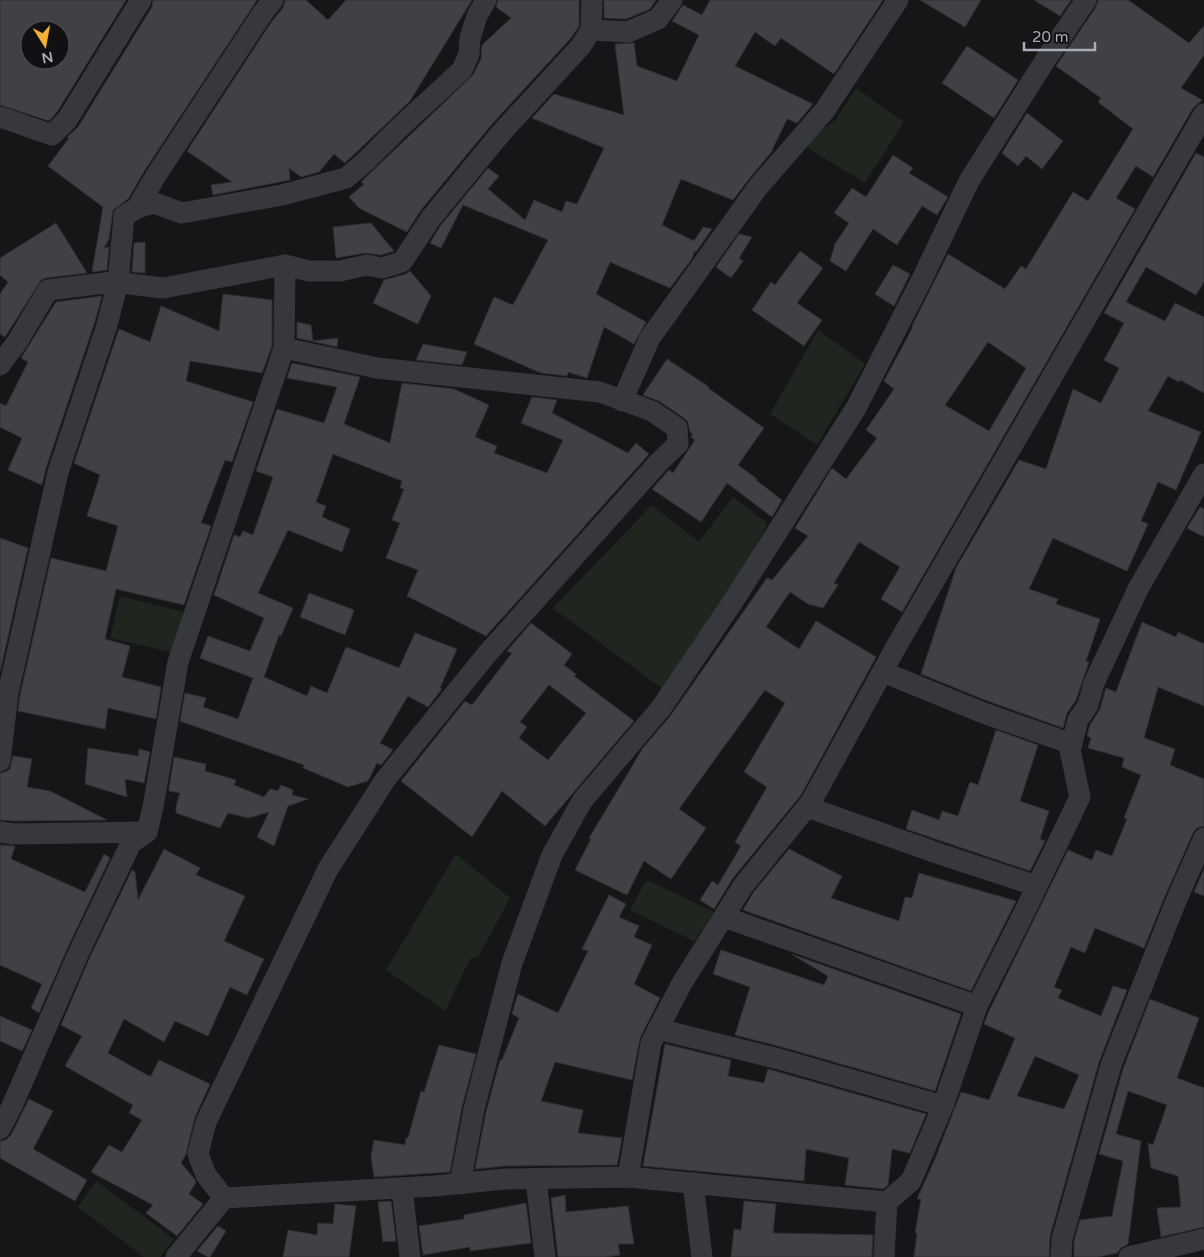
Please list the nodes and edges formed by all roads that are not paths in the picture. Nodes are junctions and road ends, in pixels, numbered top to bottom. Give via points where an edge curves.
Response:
1 (141, 0) edge
2 (273, 0) edge
3 (486, 0) edge
4 (592, 0) edge
5 (672, 0) edge
6 (898, 0) edge
7 (1086, 0) edge
8 (591, 30) junction
9 (1204, 114) edge
10 (0, 117) edge
11 (137, 208) junction
12 (285, 265) junction
13 (118, 282) junction
14 (284, 348) junction
15 (0, 365) edge
16 (622, 400) junction
17 (1204, 474) edge
18 (883, 672) junction
19 (1072, 744) junction
20 (0, 761) edge
21 (807, 807) junction
22 (0, 832) edge
23 (147, 832) junction
24 (1204, 838) edge
25 (1037, 886) junction
26 (724, 917) junction
27 (976, 1006) junction
28 (658, 1029) junction
29 (943, 1106) junction
30 (0, 1130) edge
31 (628, 1177) junction
32 (536, 1179) junction
33 (693, 1182) junction
34 (460, 1184) junction
35 (402, 1188) junction
36 (224, 1198) junction
37 (888, 1202) junction
38 (1204, 1239) edge
39 (1204, 1242) edge
40 (176, 1257) edge
41 (410, 1257) edge
42 (545, 1257) edge
43 (702, 1257) edge
44 (884, 1257) edge
45 (1060, 1257) edge
46 (1129, 1257) edge
47 (1174, 1257) edge

1 - 10 street via 67,120 52,135
2 - 11 street
3 - 11 street via 477,16 462,70 346,178 282,196 182,213 154,203
4 - 8 street
5 - 8 street via 658,19 628,32
6 - 16 street via 824,110 758,187 650,338
7 - 34 street via 969,181 856,408 661,708 582,801 552,855 512,963 474,1109
8 - 12 street via 581,46 502,132 431,218 402,262 382,268 368,265 340,271 309,271
9 - 18 street
11 - 13 street via 124,216
12 - 13 street via 163,288
12 - 14 street
13 - 15 street via 48,290
13 - 20 street via 108,326 58,472 8,693
14 - 16 street via 377,368 600,392
14 - 23 street via 178,662
16 - 36 street via 652,411 677,428 678,444 487,654 385,780 328,869 206,1122 198,1154 206,1175
17 - 19 street via 1138,589 1094,683 1088,705 1078,720
18 - 19 street
18 - 21 street
19 - 25 street via 1070,750 1080,797
21 - 25 street
21 - 26 street via 743,886
22 - 23 street
23 - 30 street via 131,843
24 - 45 street via 1111,1065 1062,1239
25 - 27 street
26 - 27 street
26 - 28 street via 682,983
27 - 29 street
28 - 29 street
28 - 31 street via 651,1043
29 - 37 street via 911,1182
31 - 32 street
31 - 33 street
32 - 34 street
32 - 42 street
33 - 37 street
33 - 43 street
34 - 35 street
35 - 36 street
35 - 41 street
36 - 40 street
37 - 44 street
38 - 46 street
39 - 47 street

